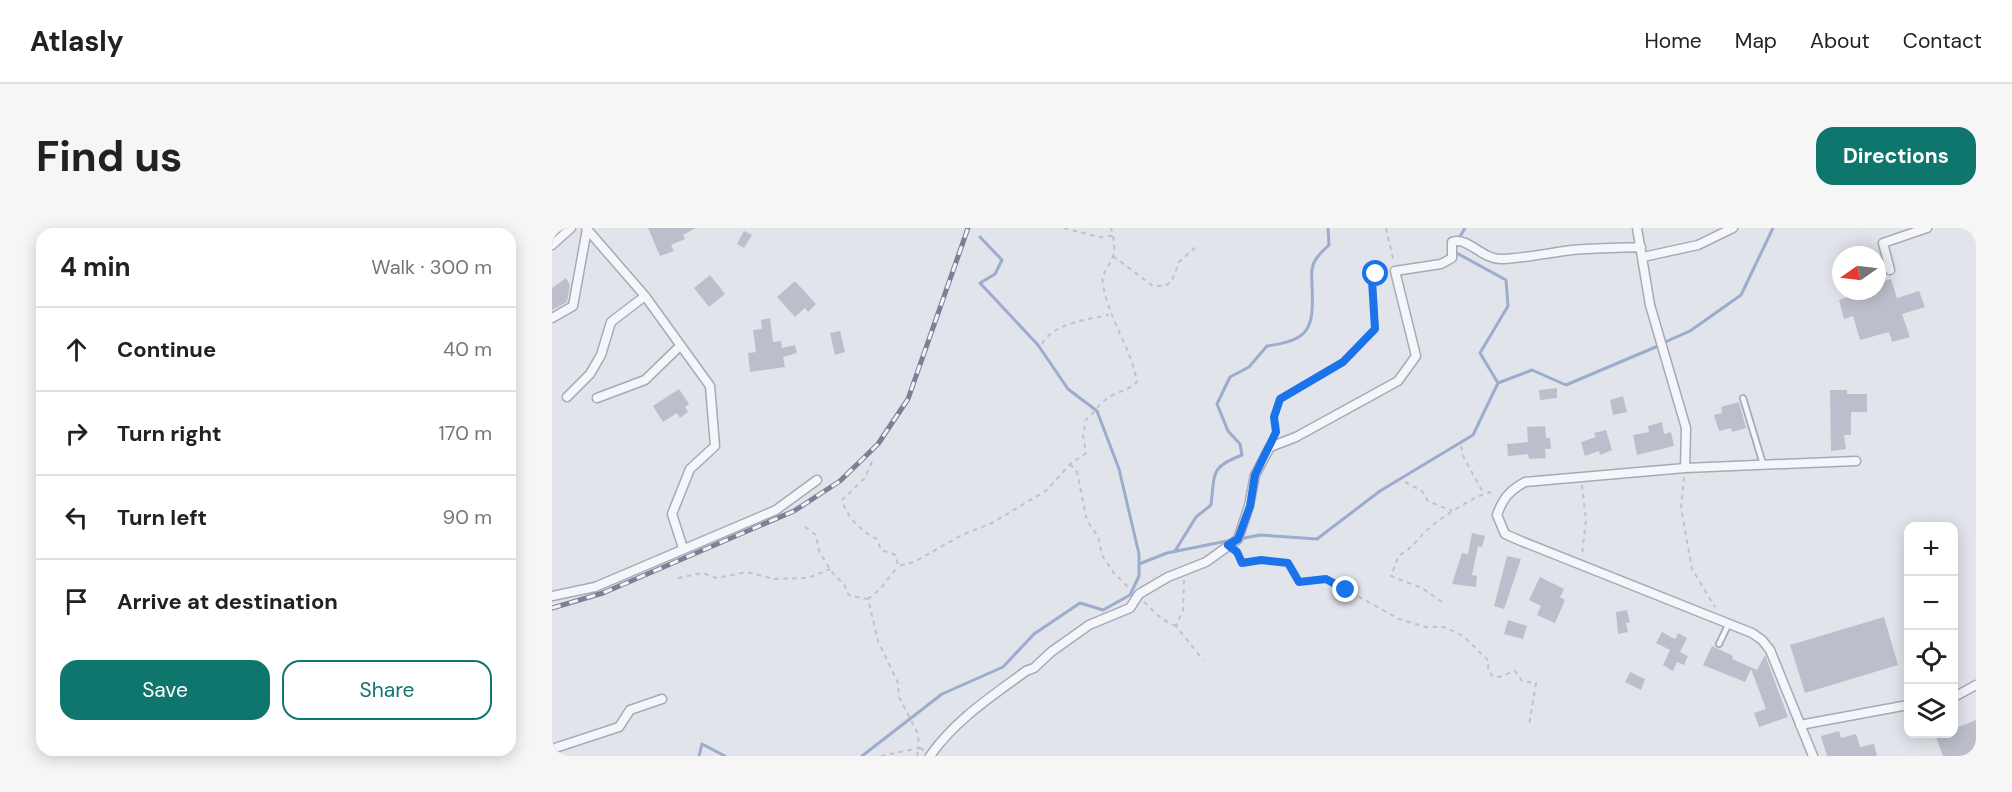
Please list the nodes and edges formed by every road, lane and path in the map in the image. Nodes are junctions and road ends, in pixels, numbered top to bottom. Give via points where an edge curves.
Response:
1 (572, 228) edge
2 (1064, 228) edge
3 (1111, 228) edge
4 (1386, 228) edge
5 (1637, 228) edge
6 (1733, 228) edge
7 (1927, 228) edge
8 (586, 229) edge
9 (1113, 236) junction
10 (552, 245) edge
11 (1198, 245) dead end
12 (1642, 252) junction
13 (1113, 256) junction
14 (1890, 270) dead end
15 (1395, 271) junction
16 (645, 296) junction
17 (1110, 315) junction
18 (552, 318) edge
19 (1042, 344) dead end
20 (680, 346) junction
21 (567, 397) dead end
22 (597, 398) dead end
23 (1743, 398) dead end
24 (1461, 446) dead end
25 (1270, 447) junction
26 (1856, 461) dead end
27 (872, 462) dead end
28 (1070, 464) junction
29 (1763, 464) junction
30 (1685, 468) junction
31 (1581, 476) junction
32 (817, 480) dead end
33 (1405, 482) dead end
34 (1484, 494) junction
35 (1503, 499) junction
36 (1452, 511) junction
37 (805, 527) dead end
38 (1228, 545) junction
39 (683, 548) junction
40 (1581, 563) junction
41 (898, 566) junction
42 (830, 569) junction
43 (1184, 571) junction
44 (678, 578) dead end
45 (552, 596) edge
46 (1138, 596) junction
47 (868, 599) junction
48 (1442, 602) dead end
49 (1728, 623) junction
50 (1176, 626) junction
51 (1719, 644) dead end
52 (1203, 660) dead end
53 (1976, 685) edge
54 (1958, 694) edge
55 (662, 699) dead end
56 (1904, 706) edge
57 (1800, 724) junction
58 (1529, 725) dead end
59 (552, 749) edge
60 (905, 750) junction
61 (881, 756) edge
62 (910, 756) edge
63 (930, 756) edge
64 (1813, 756) edge

1 - 10 street
2 - 9 path via 1099,237
3 - 9 path
4 - 15 path
5 - 12 street
6 - 12 street via 1698,244
7 - 14 street via 1883,243
8 - 16 street
8 - 18 street via 573,306
9 - 13 path
11 - 13 path via 1179,262 1172,281 1160,287 1153,286
12 - 15 street via 1575,250 1500,260 1480,254 1458,240 1452,242 1452,258 1441,264
12 - 30 street via 1656,330 1686,428
13 - 17 path via 1101,278
15 - 25 path via 1376,274 1372,280 1375,329 1343,362 1280,399
15 - 25 street via 1416,356 1398,381 1296,437
16 - 20 street
16 - 21 street via 611,322 602,356
17 - 19 path via 1064,327 1049,334
17 - 28 path via 1134,363 1137,382 1130,390 1103,401 1086,420 1086,453
20 - 22 street via 645,380
20 - 39 street via 711,386 715,446 690,469 672,513
23 - 29 lane
24 - 34 path
25 - 38 street via 1255,475 1250,506 1238,539
26 - 29 street
27 - 41 path via 864,479 842,500 846,513 862,532 876,539 881,550 896,555
28 - 41 path via 1047,490 914,562
28 - 46 path via 1077,472 1087,521 1098,536 1102,555
29 - 30 street
30 - 31 street
30 - 49 path via 1681,508 1692,569
31 - 35 street via 1525,482
31 - 40 path via 1586,520
32 - 39 street via 776,510
33 - 36 path via 1422,491 1428,501
34 - 35 path via 1489,492
34 - 36 path
35 - 40 street via 1497,515 1505,534
36 - 48 path via 1399,555 1391,576 1422,588
37 - 42 path via 816,535 819,551
38 - 43 street via 1206,562
38 - 58 path via 1242,563 1288,563 1299,582 1328,579 1400,619 1460,634 1489,661 1492,676 1515,671 1522,681 1536,683
39 - 45 street via 595,587
40 - 49 street
41 - 47 path
42 - 44 path via 808,578 774,579 747,572 717,578 702,573
42 - 47 path via 851,596
43 - 46 street
43 - 50 path via 1183,610
46 - 50 path via 1162,619
46 - 63 street via 1130,608 1089,625 978,706 950,730
47 - 60 path via 878,641 918,734 919,748
49 - 51 lane
49 - 57 street via 1752,633 1770,650
50 - 52 path
53 - 54 street
55 - 59 street via 630,710 619,727
56 - 57 street
57 - 64 street
60 - 61 path
60 - 62 path

